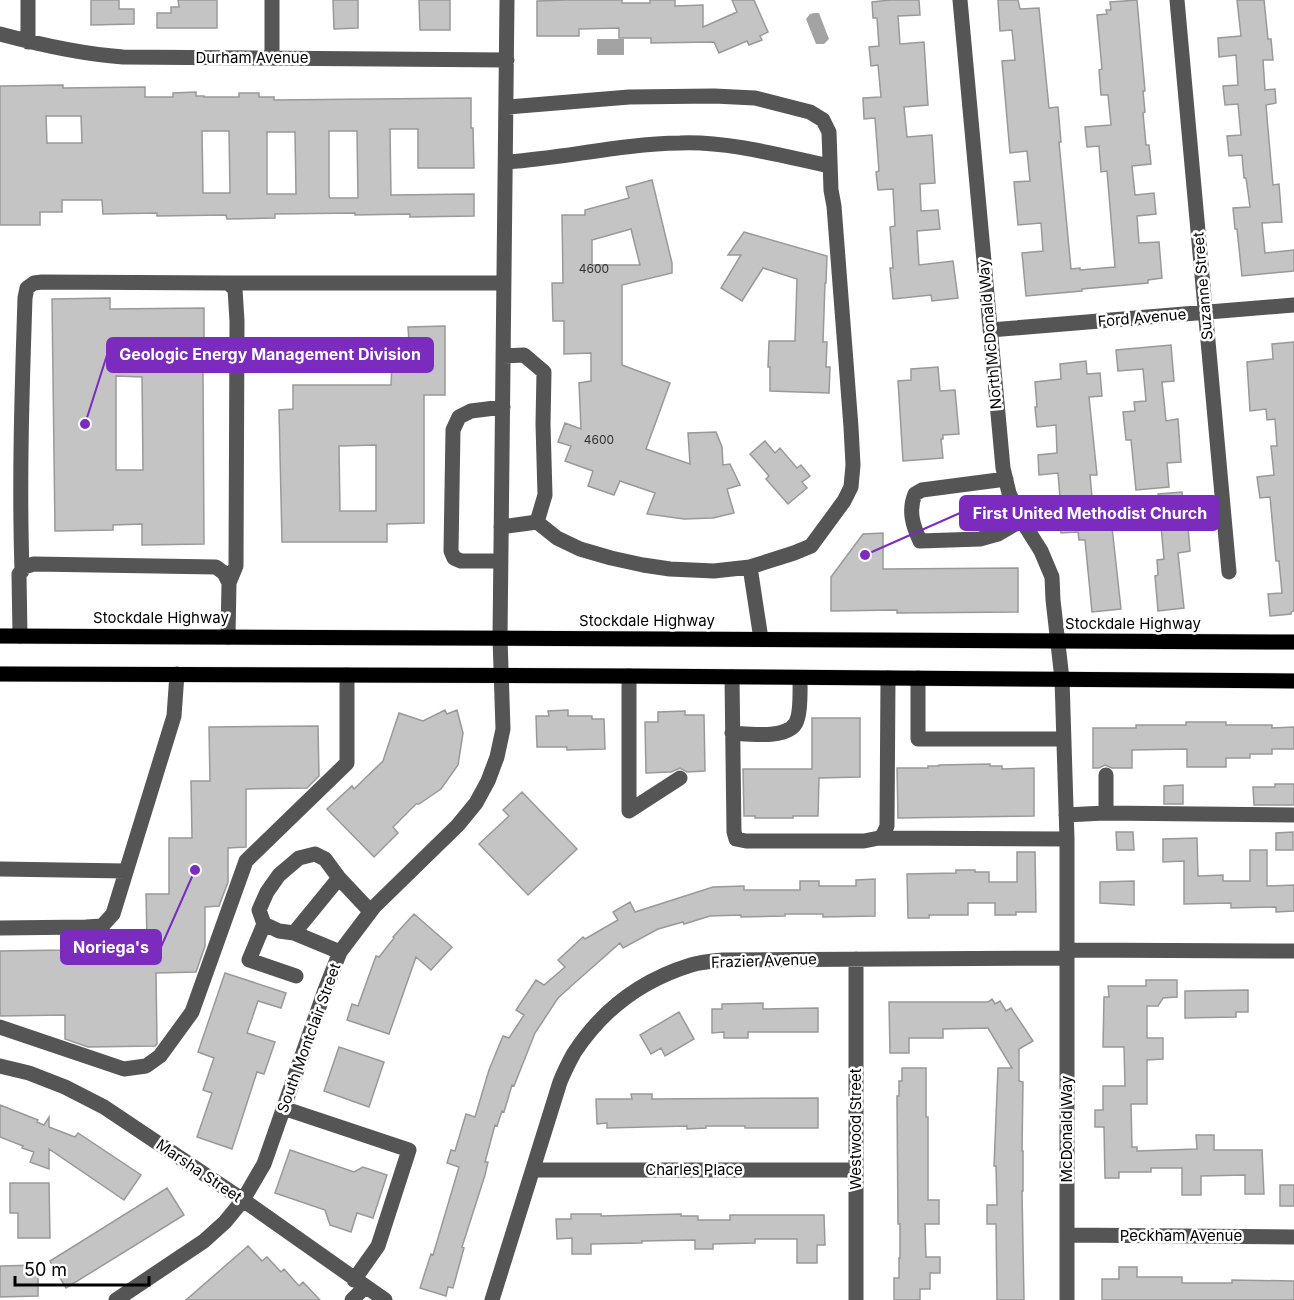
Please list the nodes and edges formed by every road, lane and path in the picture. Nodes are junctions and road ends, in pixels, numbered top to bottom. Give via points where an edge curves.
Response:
1 (28, 0) edge
2 (272, 0) edge
3 (507, 0) edge
4 (960, 0) edge
5 (1177, 0) edge
6 (0, 34) edge
7 (28, 42) junction
8 (272, 58) junction
9 (507, 60) junction
10 (507, 107) junction
11 (506, 162) junction
12 (830, 166) junction
13 (228, 283) junction
14 (504, 283) junction
15 (1294, 305) edge
16 (1205, 312) junction
17 (990, 330) junction
18 (504, 356) junction
19 (503, 407) junction
20 (1006, 479) junction
21 (1022, 520) junction
22 (537, 522) junction
23 (501, 527) junction
24 (501, 561) junction
25 (750, 567) junction
26 (28, 568) junction
27 (1229, 572) dead end
28 (230, 583) junction
29 (0, 636) edge
30 (20, 636) junction
31 (228, 637) junction
32 (500, 638) junction
33 (761, 639) junction
34 (1294, 642) edge
35 (1059, 649) junction
36 (0, 674) edge
37 (177, 674) junction
38 (347, 675) junction
39 (500, 676) junction
40 (629, 676) junction
41 (732, 677) junction
42 (800, 678) junction
43 (888, 678) junction
44 (918, 678) junction
45 (1062, 679) junction
46 (1294, 681) edge
47 (732, 733) junction
48 (1064, 739) junction
49 (1106, 775) dead end
50 (680, 778) dead end
51 (1106, 813) junction
52 (1294, 814) edge
53 (1066, 815) junction
54 (879, 838) junction
55 (1067, 839) junction
56 (0, 869) edge
57 (126, 871) junction
58 (339, 878) junction
59 (370, 911) junction
60 (264, 924) junction
61 (0, 928) edge
62 (294, 933) junction
63 (1294, 951) edge
64 (340, 952) junction
65 (1067, 954) junction
66 (856, 959) junction
67 (296, 976) dead end
68 (0, 1027) edge
69 (0, 1066) edge
70 (284, 1108) junction
71 (532, 1170) junction
72 (856, 1170) junction
73 (243, 1200) junction
74 (1067, 1235) junction
75 (1294, 1237) edge
76 (360, 1283) junction
77 (137, 1294) edge
78 (116, 1300) edge
79 (352, 1300) edge
80 (385, 1300) edge
81 (492, 1300) edge
82 (856, 1300) edge
83 (1067, 1300) edge

1 - 7 street
2 - 8 street
3 - 9 street, South Montclair Street
4 - 17 street, North McDonald Way
5 - 16 street, Suzanne Street
6 - 7 street, Durham Avenue
7 - 8 street, Durham Avenue via 123,57
8 - 9 street, Durham Avenue
9 - 10 street, South Montclair Street
10 - 11 street, South Montclair Street
10 - 12 street via 629,97 755,98 810,112 823,120 829,132
11 - 12 street via 682,142 769,152
11 - 14 street, South Montclair Street
12 - 25 street via 851,427 851,487 812,546
13 - 14 street
13 - 26 street via 42,282 27,288 21,529
13 - 28 street via 235,289 237,321 236,566
14 - 18 street, South Montclair Street
15 - 16 street, Ford Avenue
16 - 17 street, Ford Avenue
16 - 27 street, Suzanne Street
17 - 20 street, North McDonald Way
18 - 19 street, South Montclair Street
18 - 22 street via 524,355 544,372 545,495
19 - 23 street, South Montclair Street
19 - 24 street via 471,411 459,417 453,430 451,551 461,561
20 - 21 street, North McDonald Way
20 - 21 street via 915,494 915,531 920,541 980,539
21 - 35 street, North McDonald Way via 1052,577
22 - 23 street
22 - 25 street via 580,549 643,565 714,571
23 - 24 street, South Montclair Street
24 - 32 street, South Montclair Street
25 - 33 street
26 - 28 street via 216,567
26 - 30 street via 19,574
28 - 31 street
29 - 30 main road, Stockdale Highway
30 - 31 main road, Stockdale Highway
31 - 32 main road, Stockdale Highway
32 - 33 main road, Stockdale Highway
32 - 39 street, South Montclair Street
33 - 35 main road, Stockdale Highway
34 - 35 main road, Stockdale Highway
35 - 45 street, McDonald Way
36 - 37 main road
37 - 38 main road
37 - 57 street via 174,716
38 - 39 main road
38 - 68 street via 347,763 246,861 192,1012 160,1056 146,1066 124,1069
39 - 40 main road
39 - 59 street, South Montclair Street via 502,729 497,757 476,803
40 - 41 main road
40 - 50 street via 630,811
41 - 42 main road
41 - 47 street
42 - 43 main road
42 - 47 street via 798,720 794,727 770,734
43 - 44 main road
43 - 54 street via 887,826
44 - 45 main road
44 - 48 street via 918,739
45 - 46 main road
45 - 48 street, McDonald Way
47 - 54 street via 736,838
48 - 53 street, McDonald Way
49 - 51 street
51 - 52 street
51 - 53 street
53 - 55 street, McDonald Way
54 - 55 street
55 - 65 street, McDonald Way
56 - 57 street
57 - 61 street via 113,914 102,926
58 - 59 street
58 - 60 street via 325,859 315,854 299,858 267,891 259,910
58 - 62 street
59 - 64 street, South Montclair Street
60 - 62 street
60 - 67 street via 249,960
62 - 64 street
63 - 65 street, Frazier Avenue
64 - 70 street, South Montclair Street
65 - 66 street, Frazier Avenue
65 - 74 street, McDonald Way
66 - 71 street, Frazier Avenue via 723,960 692,965 636,989 612,1007 573,1054
66 - 72 street, Westwood Street
69 - 73 street, Marsha Street via 65,1087 104,1107
70 - 73 street, South Montclair Street via 264,1164
70 - 76 street via 409,1150 378,1246
71 - 72 street, Charles Place
71 - 81 street, Frazier Avenue
72 - 82 street, Westwood Street
73 - 76 street, Marsha Street
73 - 77 street, South Montclair Street via 204,1241
74 - 75 street, Peckham Avenue
74 - 83 street, McDonald Way
76 - 79 street
76 - 80 street, Marsha Street
77 - 78 street, South Montclair Street

